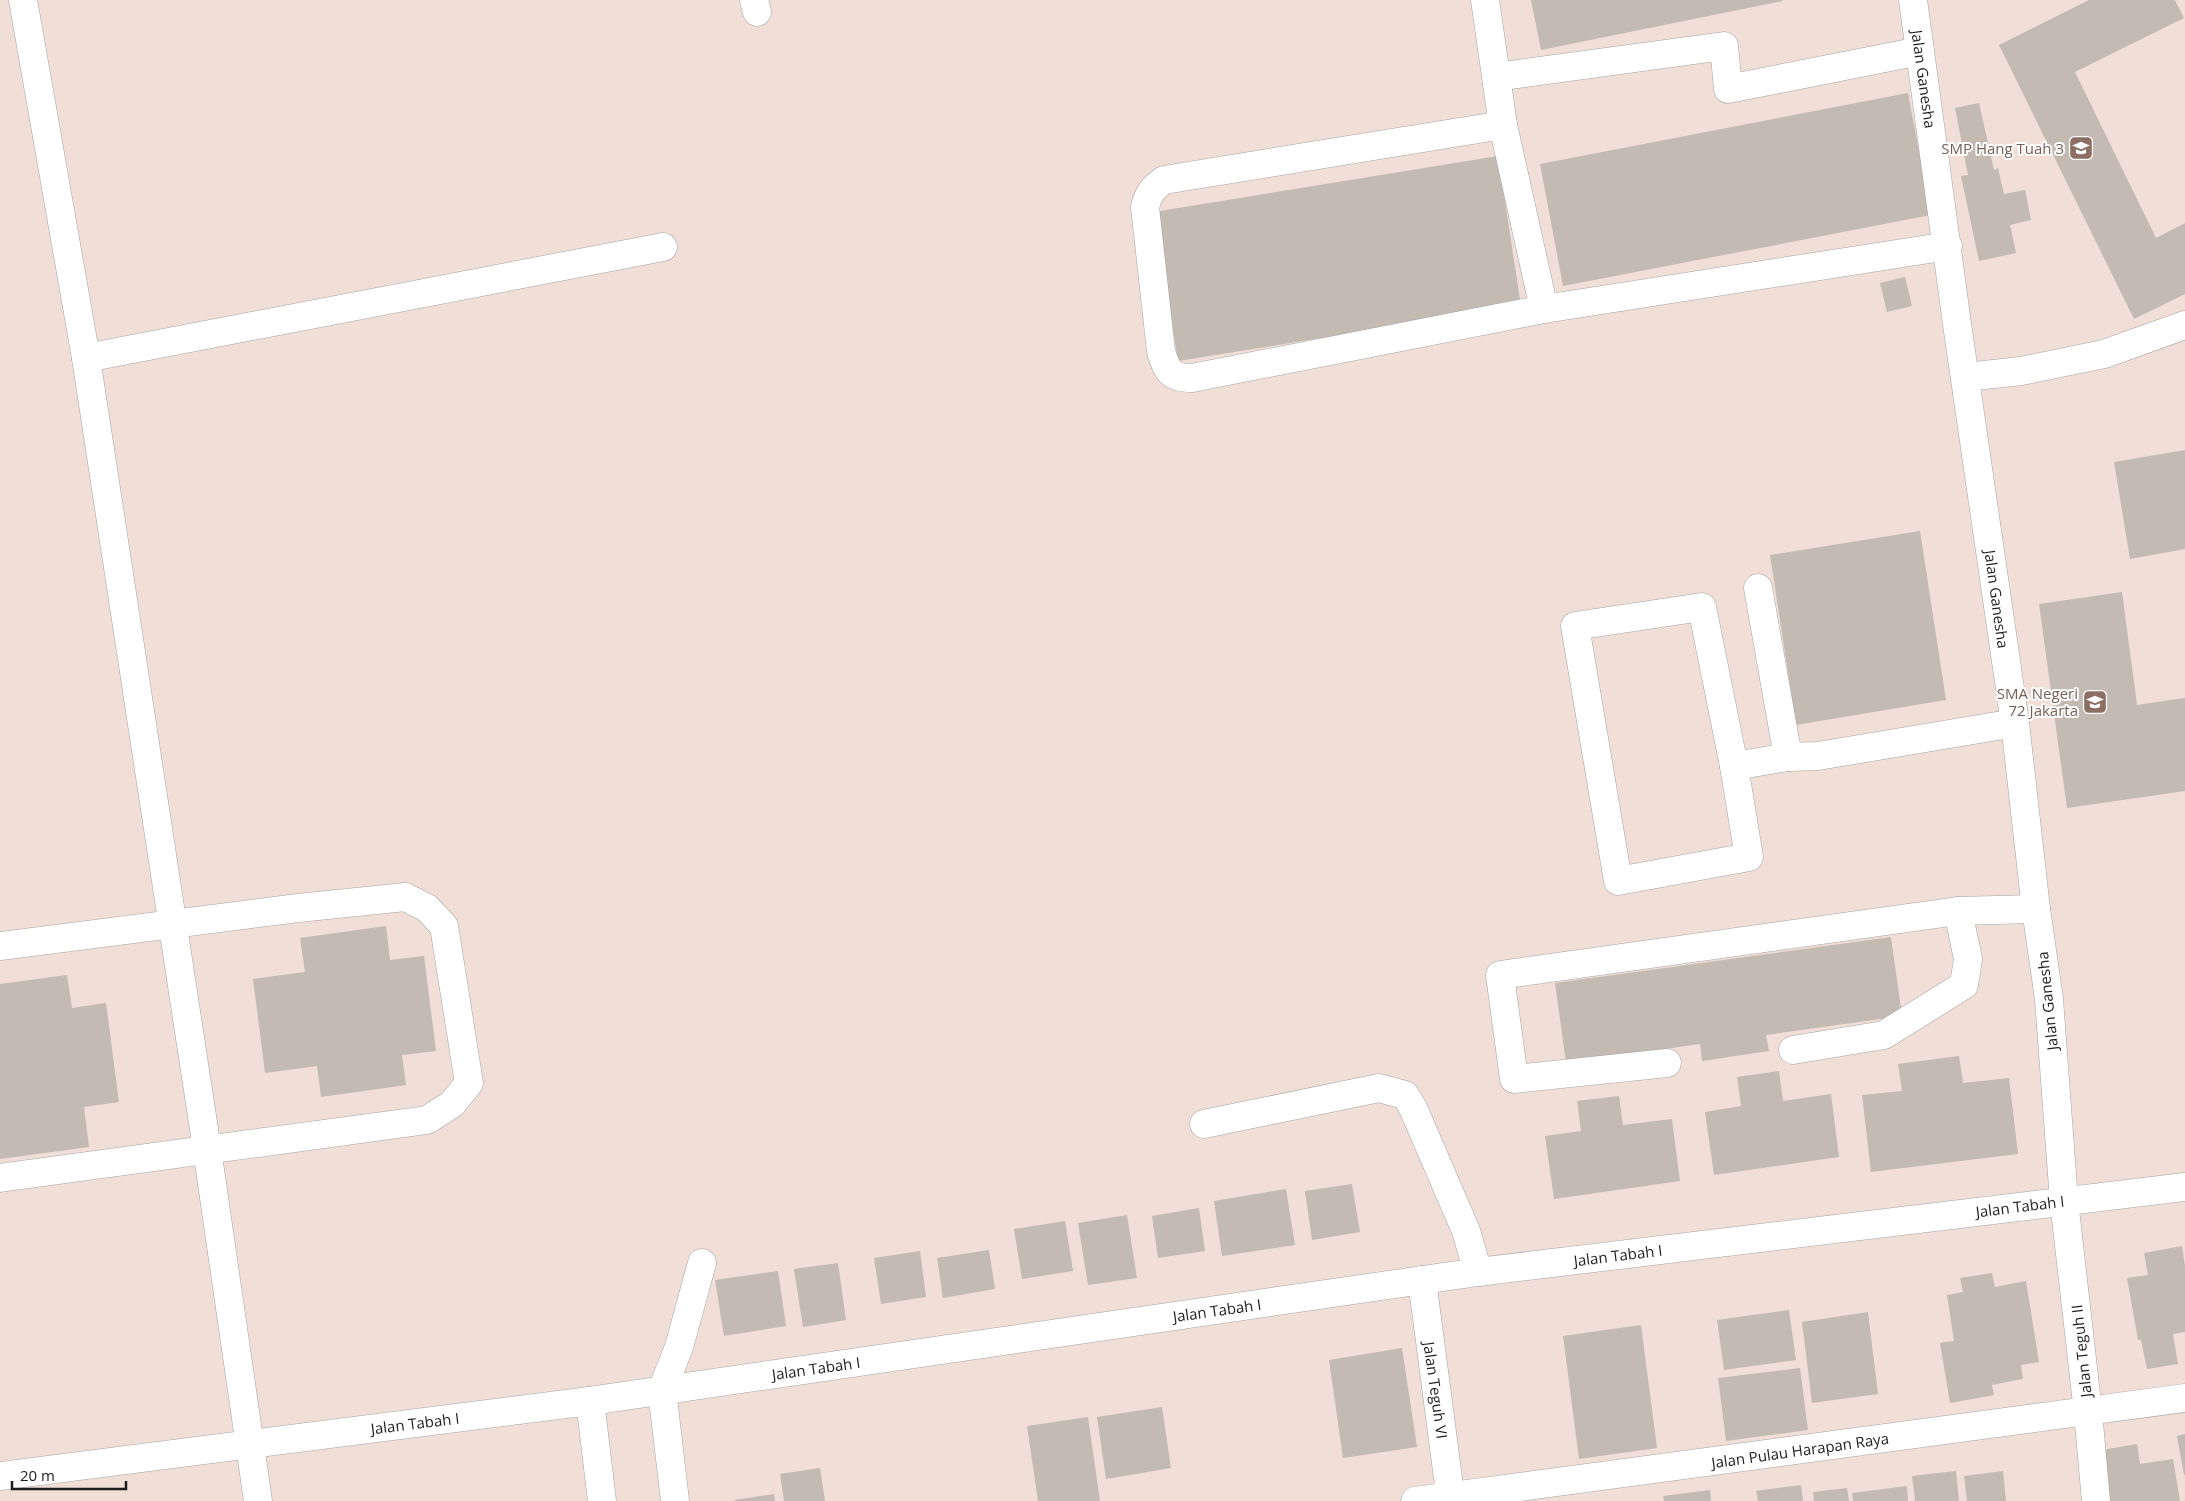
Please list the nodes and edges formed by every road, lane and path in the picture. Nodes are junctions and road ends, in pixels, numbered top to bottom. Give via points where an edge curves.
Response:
1 (23, 0) edge
2 (1485, 0) edge
3 (1913, 0) edge
4 (1920, 51) junction
5 (1496, 77) junction
6 (1503, 124) junction
7 (1948, 246) junction
8 (663, 247) dead end
9 (1544, 309) junction
10 (2185, 325) edge
11 (86, 358) junction
12 (1966, 378) junction
13 (1758, 588) dead end
14 (2015, 723) junction
15 (1788, 757) junction
16 (1734, 766) junction
17 (2036, 909) junction
18 (1958, 911) junction
19 (172, 923) junction
20 (0, 946) edge
21 (1793, 1050) dead end
22 (1667, 1063) dead end
23 (1204, 1124) dead end
24 (207, 1149) junction
25 (0, 1178) edge
26 (2185, 1187) edge
27 (2064, 1200) junction
28 (702, 1263) dead end
29 (1478, 1272) junction
30 (1422, 1280) junction
31 (662, 1390) junction
32 (2185, 1398) edge
33 (590, 1401) junction
34 (2088, 1412) junction
35 (250, 1443) junction
36 (0, 1476) edge
37 (1451, 1499) edge
38 (258, 1501) edge
39 (602, 1501) edge
40 (675, 1501) edge
41 (1416, 1501) edge
42 (2096, 1501) edge

1 - 11 street
2 - 5 street
3 - 4 street, Jalan Ganesha
4 - 5 street via 1728,89 1724,46
4 - 7 street, Jalan Ganesha
5 - 6 street
6 - 9 street
6 - 9 street via 1164,180 1148,194 1145,207 1161,351 1171,374 1192,378
7 - 9 street
7 - 12 street, Jalan Ganesha
8 - 11 street
10 - 12 street via 2104,354 2021,371
11 - 19 street
12 - 14 street, Jalan Ganesha
13 - 15 street
14 - 15 street via 1818,756
14 - 17 street, Jalan Ganesha
15 - 16 street
16 - 16 street via 1749,857 1618,881 1575,626 1702,607
17 - 18 street
17 - 27 street, Jalan Ganesha via 2048,999
18 - 21 street via 1968,959 1964,985 1884,1035
18 - 22 street via 1500,975 1514,1079
19 - 20 street
19 - 24 street
19 - 24 street via 405,897 427,908 444,926 469,1083 452,1104 427,1120
23 - 29 street via 1379,1088 1405,1095 1466,1232
24 - 25 street
24 - 35 street
26 - 27 street, Jalan Tabah I
27 - 29 street, Jalan Tabah I
27 - 34 street, Jalan Teguh II
28 - 31 street via 679,1347
29 - 30 street, Jalan Tabah I
30 - 31 street, Jalan Tabah I
30 - 37 street, Jalan Teguh VI
31 - 33 street, Jalan Tabah I
31 - 40 street
32 - 34 street, Jalan Pulau Harapan Raya
33 - 35 street, Jalan Tabah I
33 - 39 street
34 - 37 street, Jalan Pulau Harapan Raya
34 - 42 street, Jalan Teguh II
35 - 36 street, Jalan Tabah I
35 - 38 street
37 - 41 street, Jalan Pulau Harapan Raya

